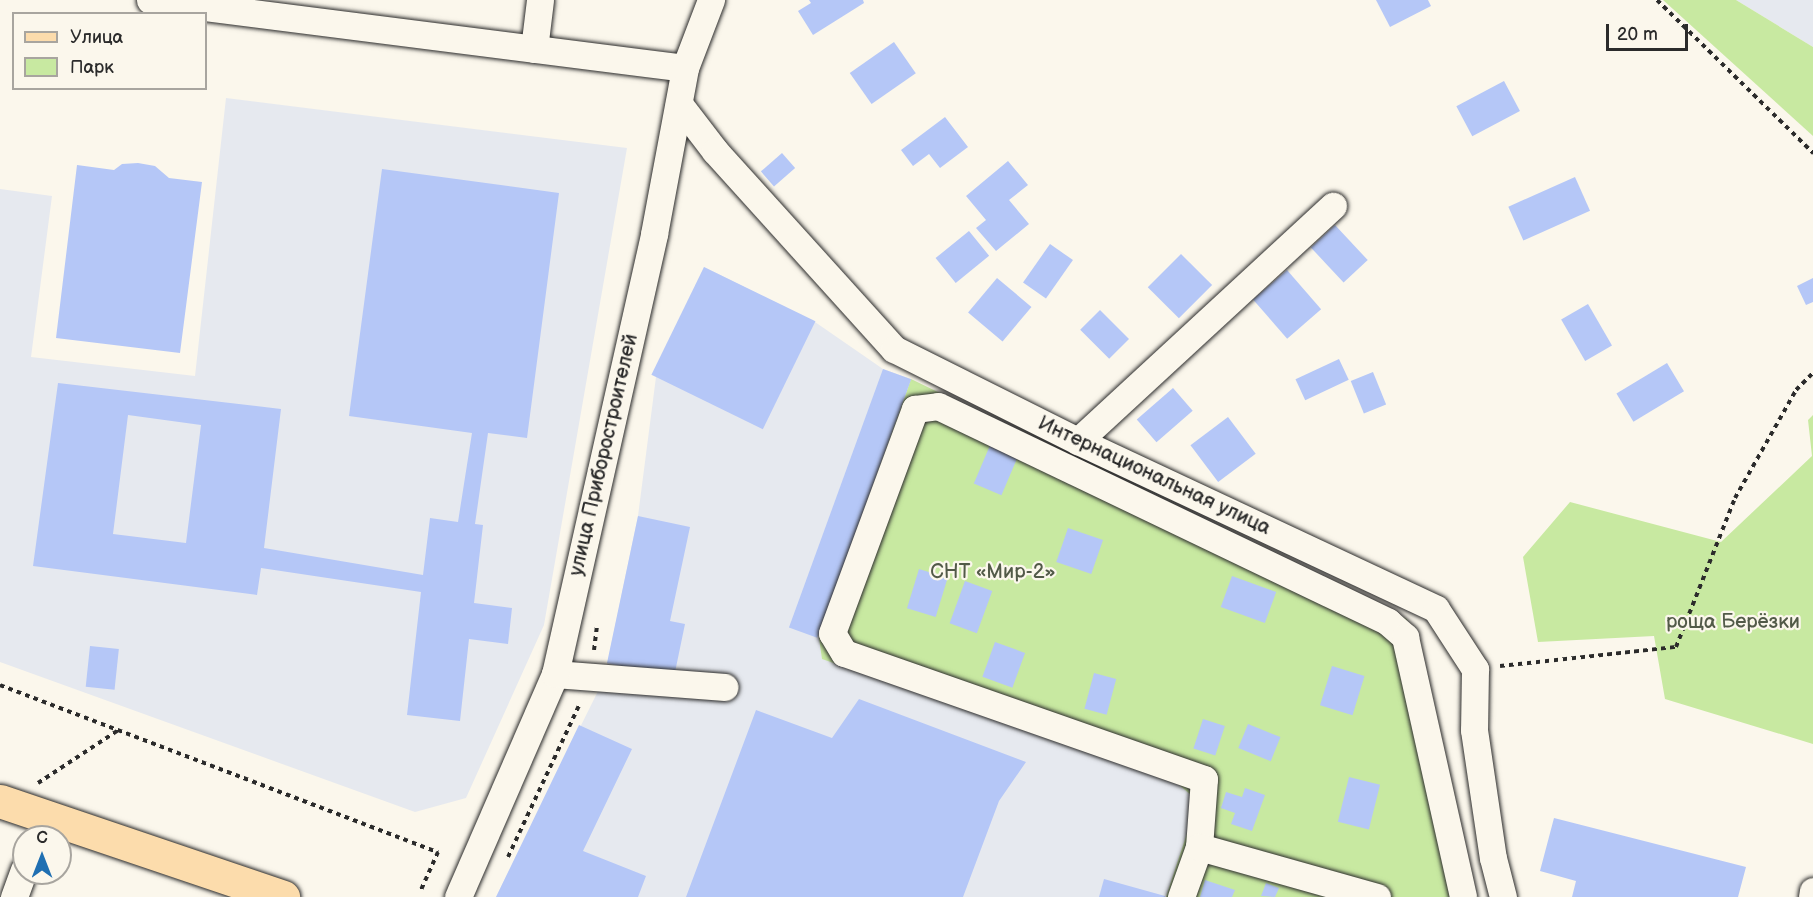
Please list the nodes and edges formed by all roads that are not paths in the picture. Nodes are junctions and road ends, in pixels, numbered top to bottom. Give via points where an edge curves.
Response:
1 (150, 0) edge
2 (540, 0) edge
3 (711, 0) edge
4 (534, 49) junction
5 (686, 68) junction
6 (679, 104) junction
7 (1333, 206) dead end
8 (1078, 441) junction
9 (555, 674) junction
10 (724, 687) dead end
11 (0, 801) edge
12 (48, 825) edge
13 (72, 835) edge
14 (1199, 847) junction
15 (1813, 891) edge
16 (283, 897) edge
17 (458, 897) edge
18 (1181, 897) edge
19 (1377, 897) edge
20 (1463, 897) edge
21 (1503, 897) edge
22 (1812, 897) edge

1 - 4 street
2 - 4 street
3 - 5 street, улица Приборостроителей
4 - 5 street
5 - 6 street, улица Приборостроителей
6 - 8 street, Интернациональная улица via 715,151 894,349
6 - 9 street, улица Приборостроителей via 654,234
7 - 8 street
8 - 21 street, Интернациональная улица via 1436,609 1475,669 1474,730 1493,858
9 - 10 street
9 - 17 street, улица Приборостроителей
11 - 12 main road
13 - 16 main road
14 - 18 street
14 - 19 street
14 - 20 street via 1204,778 844,653 832,633 915,409 938,406 1388,622 1406,636
15 - 22 street

